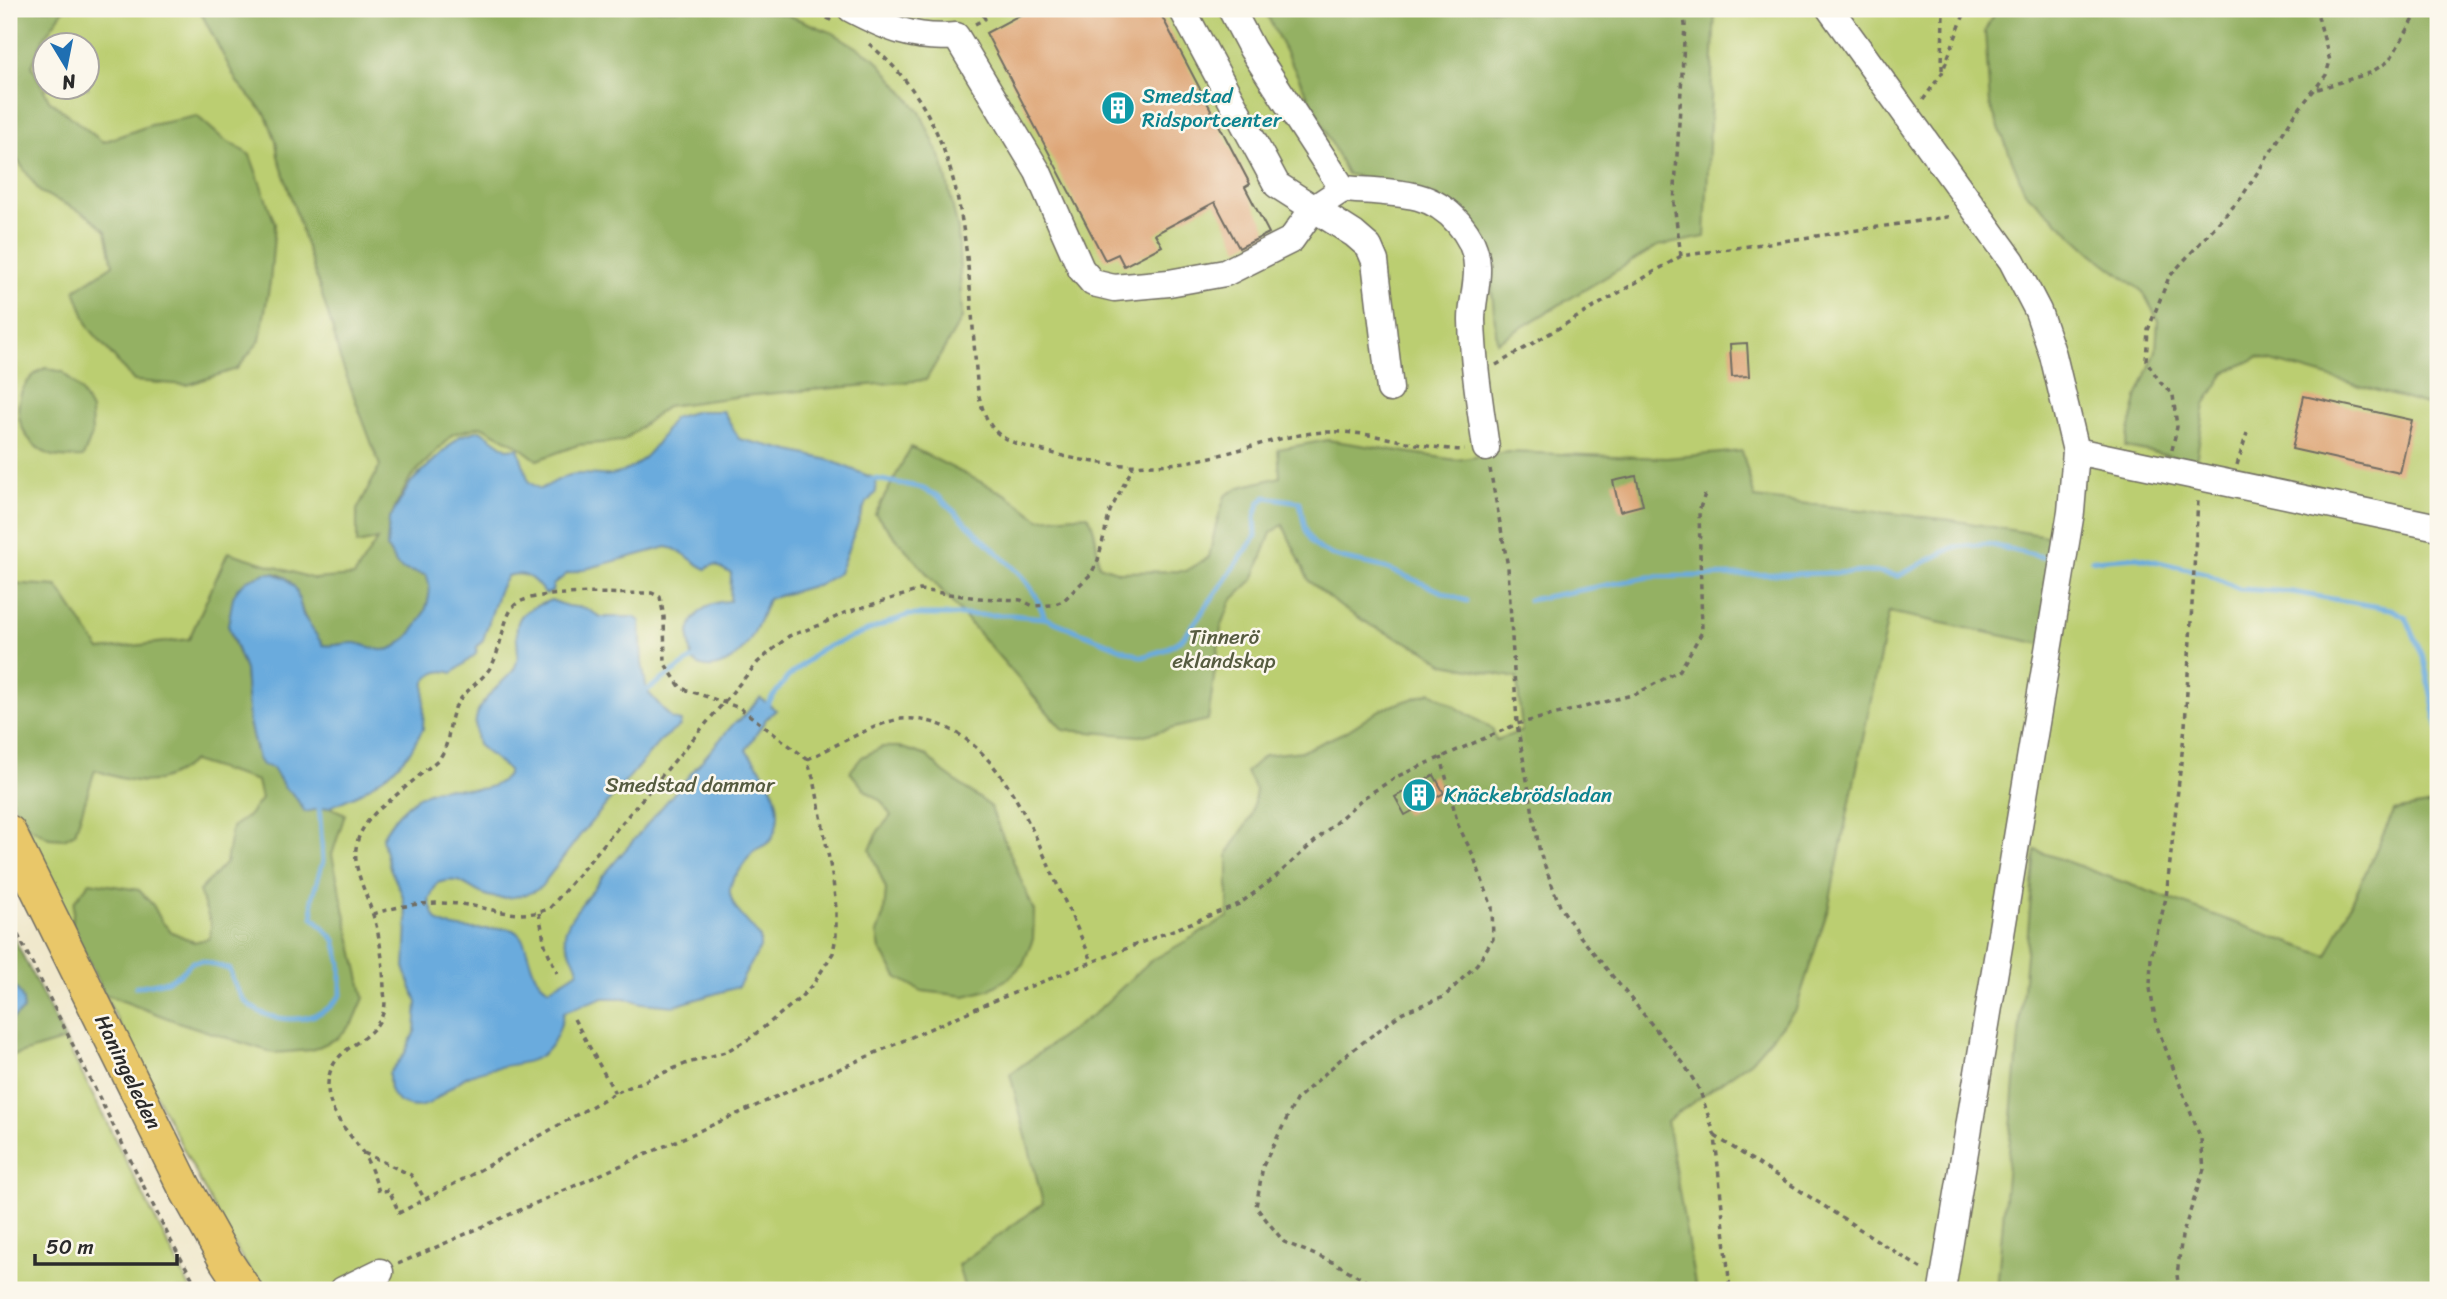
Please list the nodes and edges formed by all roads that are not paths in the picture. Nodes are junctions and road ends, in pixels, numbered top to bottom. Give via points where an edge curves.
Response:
1 (1182, 9) edge
2 (1231, 9) edge
3 (1829, 9) edge
4 (846, 17) edge
5 (1343, 189) junction
6 (1313, 209) junction
7 (1390, 389) dead end
8 (1486, 448) road end
9 (2076, 451) junction
10 (2438, 527) edge
11 (12, 836) edge
12 (380, 1272) dead end
13 (1943, 1287) edge
14 (245, 1290) edge
15 (343, 1290) edge

1 - 6 street via 1277,185
2 - 5 street
3 - 9 street via 2012,261 2038,311 2053,355
4 - 6 street via 931,38 956,36 1038,172 1081,269 1093,283 1114,288 1169,284 1225,273 1291,240
5 - 6 street
5 - 8 street via 1420,197 1443,209 1473,246 1477,266 1472,311 1476,377
6 - 7 street via 1354,234 1369,247 1375,261
9 - 10 street
9 - 13 street via 2071,512
11 - 14 main road, Haningeleden via 184,1186
12 - 15 street

